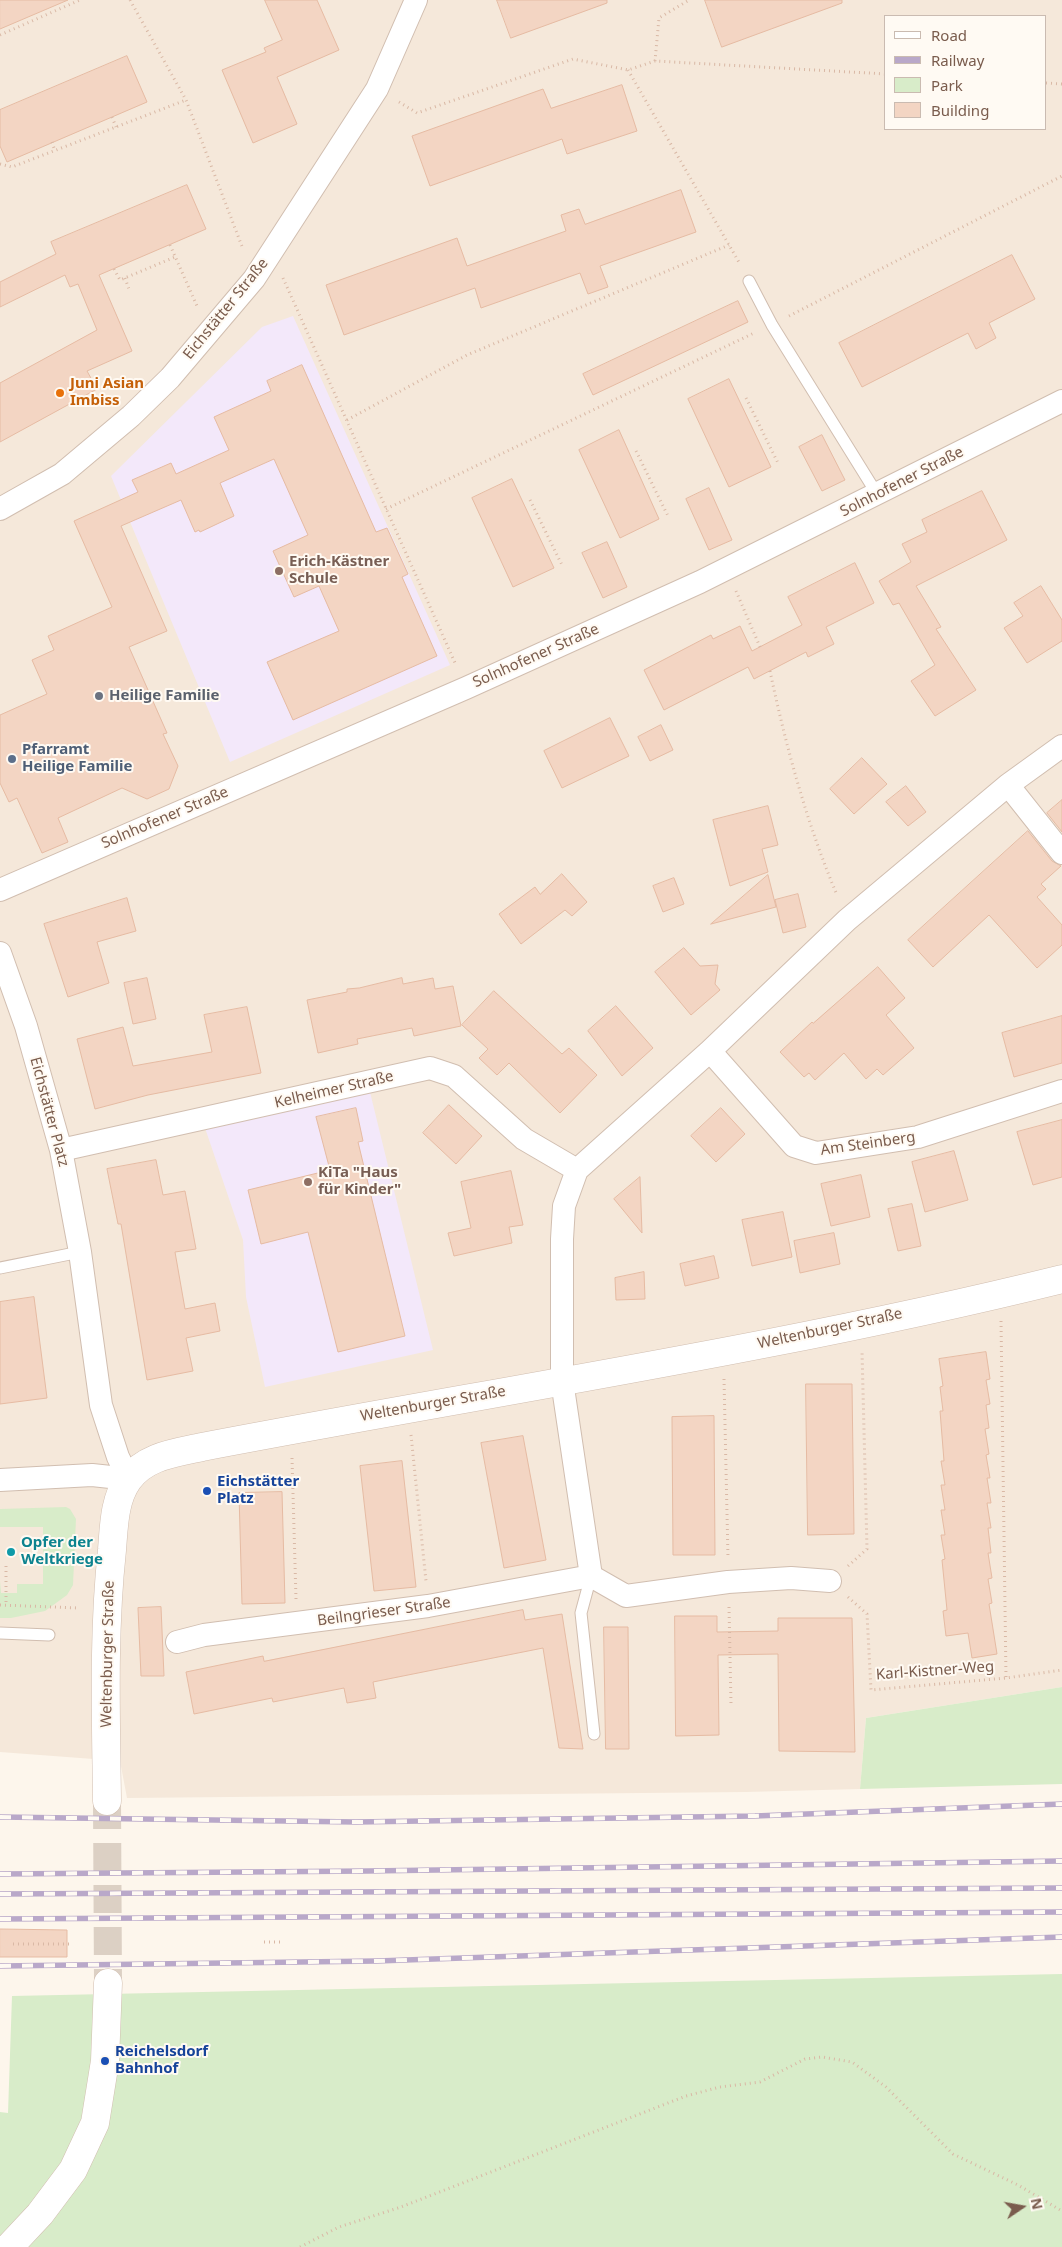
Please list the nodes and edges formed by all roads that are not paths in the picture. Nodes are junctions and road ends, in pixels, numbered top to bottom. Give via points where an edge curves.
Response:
1 (416, 0) edge
2 (749, 281) road end
3 (1062, 401) edge
4 (877, 494) junction
5 (0, 508) edge
6 (1062, 746) edge
7 (1008, 785) junction
8 (1062, 853) edge
9 (0, 890) edge
10 (0, 953) edge
11 (710, 1051) junction
12 (1062, 1091) edge
13 (61, 1150) junction
14 (577, 1170) junction
15 (80, 1252) junction
16 (0, 1268) edge
17 (1062, 1279) edge
18 (562, 1381) junction
19 (129, 1479) junction
20 (0, 1480) edge
21 (591, 1576) junction
22 (830, 1581) road end
23 (0, 1634) edge
24 (49, 1636) dead end
25 (178, 1642) dead end
26 (594, 1734) dead end
27 (107, 1801) tunnel mouth
28 (108, 1983) tunnel mouth
29 (9, 2247) edge

1 - 5 street, Eichstätter Straße via 377,89 254,279 170,378 131,416 62,474
2 - 4 lane via 772,325
3 - 4 street, Solnhofener Straße
4 - 9 street, Solnhofener Straße via 727,570 466,688
6 - 7 street
7 - 8 street
7 - 11 street via 847,920
10 - 13 street, Eichstätter Platz via 26,1026
11 - 12 street, Am Steinberg via 794,1146 816,1153 918,1137
11 - 14 street
13 - 14 street, Kelheimer Straße via 430,1068 454,1076 524,1139
13 - 15 street, Eichstätter Platz
14 - 18 street via 564,1206
15 - 16 lane
15 - 19 street, Eichstätter Platz via 101,1405 118,1457
17 - 18 street, Weltenburger Straße via 1000,1295
18 - 19 street, Weltenburger Straße via 160,1456 143,1464
18 - 21 street
19 - 20 street via 92,1475
19 - 27 street, Weltenburger Straße via 120,1493 116,1510 106,1603
21 - 22 street via 626,1596 728,1582 790,1578
21 - 25 street, Beilngrieser Straße via 428,1606 204,1635
21 - 26 lane via 581,1613
23 - 24 lane
28 - 29 street via 105,2061 95,2123 73,2170 40,2214

